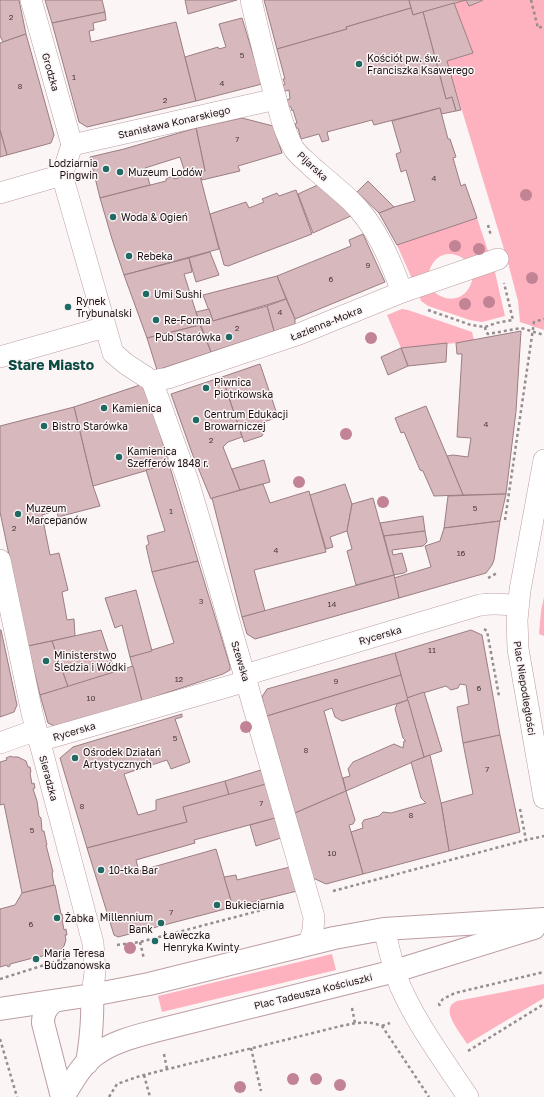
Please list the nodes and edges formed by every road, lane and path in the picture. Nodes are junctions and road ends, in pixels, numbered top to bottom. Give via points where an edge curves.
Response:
1 (31, 0) edge
2 (251, 0) edge
3 (530, 0) edge
4 (544, 26) edge
5 (276, 99) junction
6 (72, 145) junction
7 (62, 175) junction
8 (0, 194) edge
9 (498, 259) dead end
10 (402, 292) junction
11 (544, 319) edge
12 (513, 320) dead end
13 (534, 322) dead end
14 (489, 325) dead end
15 (105, 327) junction
16 (484, 327) dead end
17 (544, 335) edge
18 (0, 357) edge
19 (152, 381) junction
20 (544, 460) edge
21 (0, 560) edge
22 (517, 606) junction
23 (246, 678) junction
24 (38, 736) junction
25 (0, 743) edge
26 (544, 798) edge
27 (544, 836) edge
28 (331, 891) dead end
29 (308, 898) junction
30 (544, 919) edge
31 (544, 925) edge
32 (384, 929) junction
33 (140, 942) dead end
34 (309, 944) junction
35 (94, 951) junction
36 (395, 971) junction
37 (544, 972) edge
38 (0, 979) edge
39 (92, 995) junction
40 (54, 1002) junction
41 (544, 1004) edge
42 (0, 1009) edge
43 (441, 1011) dead end
44 (0, 1039) edge
45 (251, 1048) junction
46 (465, 1052) dead end
47 (86, 1063) junction
48 (144, 1075) junction
49 (261, 1091) dead end
50 (17, 1097) edge
51 (62, 1097) edge
52 (109, 1097) edge
53 (150, 1097) edge
54 (429, 1097) edge
55 (468, 1097) edge

1 - 6 street, Grodzka
2 - 5 street, Pijarska
3 - 4 path via 538,28
5 - 6 street, Stanisława Konarskiego
5 - 10 street, Pijarska via 282,122 294,149 365,217 388,257
6 - 7 street
7 - 8 street
7 - 15 street
9 - 10 street, Łazienna-Mokra
10 - 19 street, Łazienna-Mokra via 299,334 168,378
11 - 13 path
12 - 14 path
15 - 18 street
15 - 19 street via 113,353
16 - 17 path via 488,334 521,328
19 - 23 street, Szewska via 190,488
20 - 22 street, Plac Niepodległości
21 - 24 street, Sieradzka
22 - 23 street, Rycerska via 480,605
22 - 26 street, Plac Niepodległości via 518,649
23 - 24 street, Rycerska
23 - 29 street, Szewska
24 - 25 street, Rycerska
24 - 35 street, Sieradzka
27 - 28 path
29 - 33 path
29 - 34 street, Szewska via 314,917
30 - 32 street
31 - 36 street, Plac Tadeusza Kościuszki
32 - 34 street
32 - 36 street
34 - 39 street
35 - 38 path
35 - 39 street, Sieradzka
36 - 47 street, Plac Tadeusza Kościuszki via 135,1036 107,1047
36 - 55 street via 414,1014
37 - 43 path via 454,993 439,1004
39 - 40 street
39 - 47 street, Plac Tadeusza Kościuszki via 93,1020
40 - 42 street
40 - 51 street, Plac Tadeusza Kościuszki via 45,1011 43,1023
41 - 46 path
44 - 50 path
45 - 48 path
45 - 49 path
45 - 54 path via 341,1026 374,1023 382,1026
47 - 51 street, Plac Tadeusza Kościuszki
48 - 52 path via 118,1084
48 - 53 path

